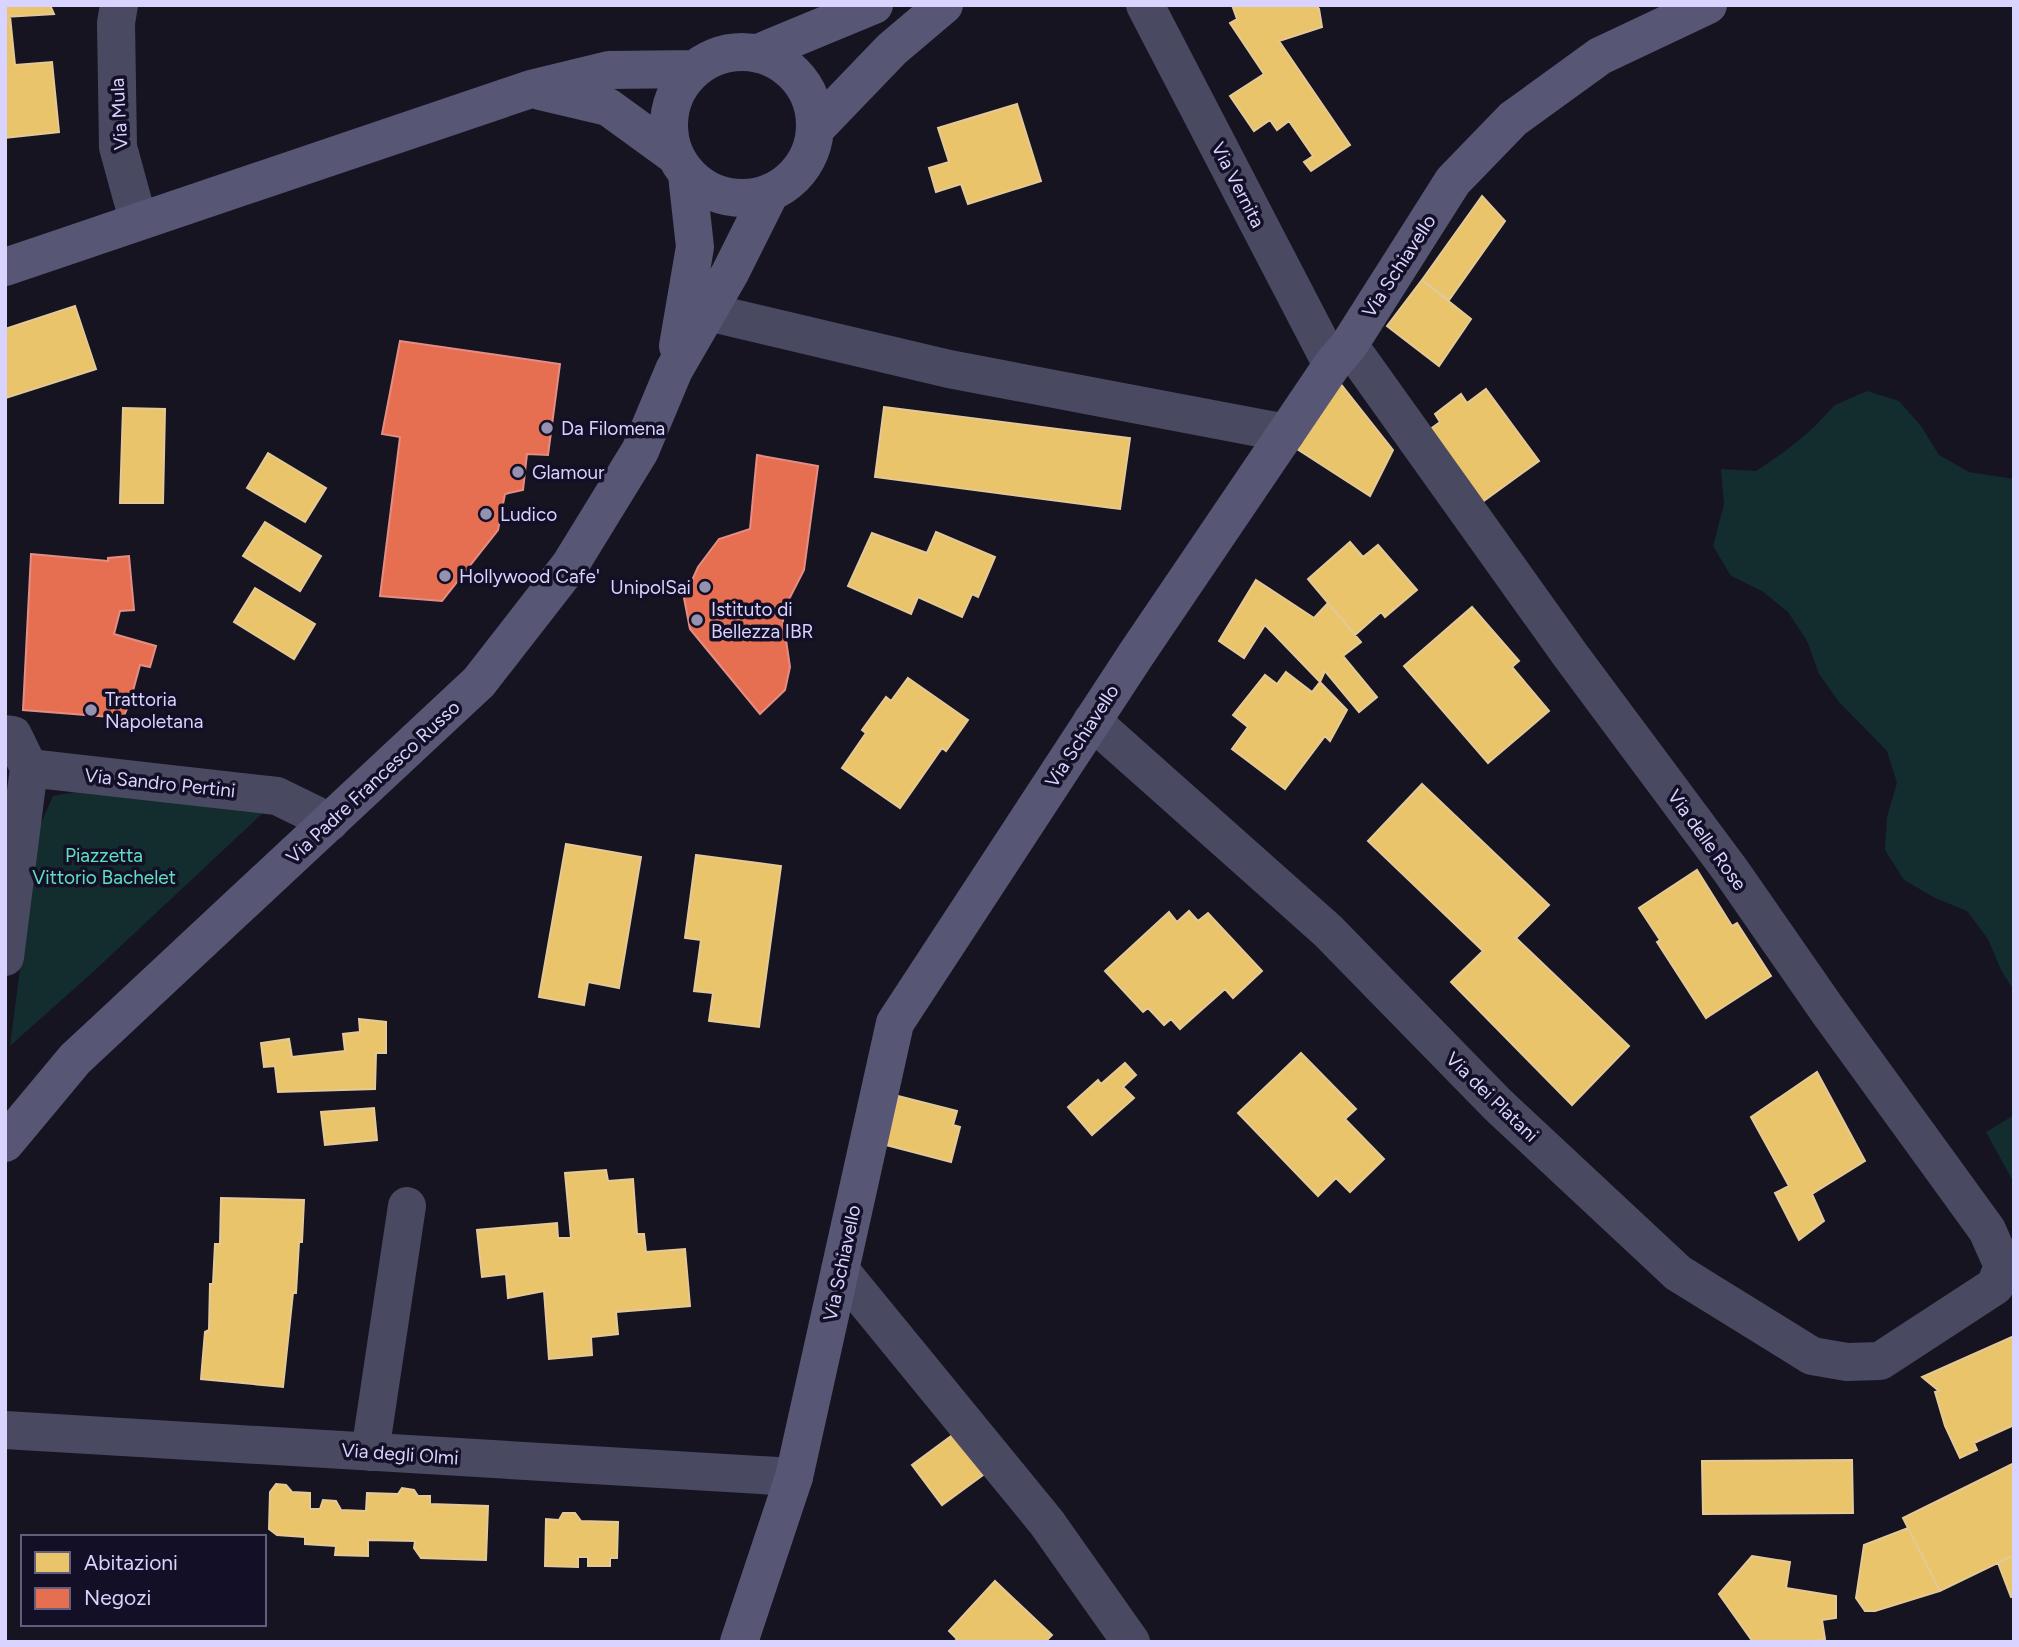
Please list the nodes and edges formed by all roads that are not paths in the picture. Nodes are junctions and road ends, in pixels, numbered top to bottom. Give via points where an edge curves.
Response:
1 (119, 5) edge
2 (874, 5) edge
3 (944, 5) edge
4 (1145, 5) edge
5 (1708, 5) edge
6 (758, 53) junction
7 (694, 69) junction
8 (531, 89) junction
9 (816, 128) junction
10 (680, 165) junction
11 (770, 193) junction
12 (138, 220) junction
13 (5, 267) edge
14 (708, 312) junction
15 (1340, 355) junction
16 (674, 370) junction
17 (1286, 433) junction
18 (1092, 721) junction
19 (5, 734) edge
20 (29, 768) junction
21 (330, 822) junction
22 (5, 957) edge
23 (7, 1137) edge
24 (407, 1206) dead end
25 (840, 1270) junction
26 (1934, 1324) joint
27 (5, 1430) edge
28 (370, 1452) junction
29 (794, 1477) junction
30 (739, 1642) edge
31 (1131, 1642) edge

1 - 12 street, Via Mula via 118,147
2 - 6 street
3 - 9 street via 892,49
4 - 15 street, Via Vernita
5 - 15 street, Via Schiavello via 1601,56 1513,119 1453,181
6 - 7 street via 738,51
6 - 9 street via 794,72 814,108
7 - 8 street via 608,70
7 - 10 street via 669,108 668,132
8 - 10 street via 608,107
8 - 12 street
9 - 11 street via 803,167 789,183
10 - 11 street via 705,189 727,198
10 - 16 street, Via Padre Francesco Russo via 695,247
11 - 14 street, Via Padre Francesco Russo
12 - 13 street
14 - 16 street, Via Padre Francesco Russo
14 - 17 street via 949,369
15 - 17 street, Via Schiavello
15 - 26 street, Via delle Rose via 1731,871 1987,1230 2003,1266 1995,1286
16 - 21 street, Via Padre Francesco Russo via 639,451 570,565 479,682
17 - 18 street, Via Schiavello
18 - 25 street, Via Schiavello via 895,1023
18 - 26 street, Via dei Platani via 1328,932 1498,1105 1678,1273 1812,1356 1880,1361
19 - 20 street via 13,735
20 - 21 street, Via Sandro Pertini via 277,796
20 - 22 street
21 - 23 street, Via Padre Francesco Russo via 75,1059
24 - 28 street
25 - 29 street, Via Schiavello
25 - 31 street via 1047,1523
27 - 28 street, Via degli Olmi
28 - 29 street, Via degli Olmi
29 - 30 street, Via Schiavello

